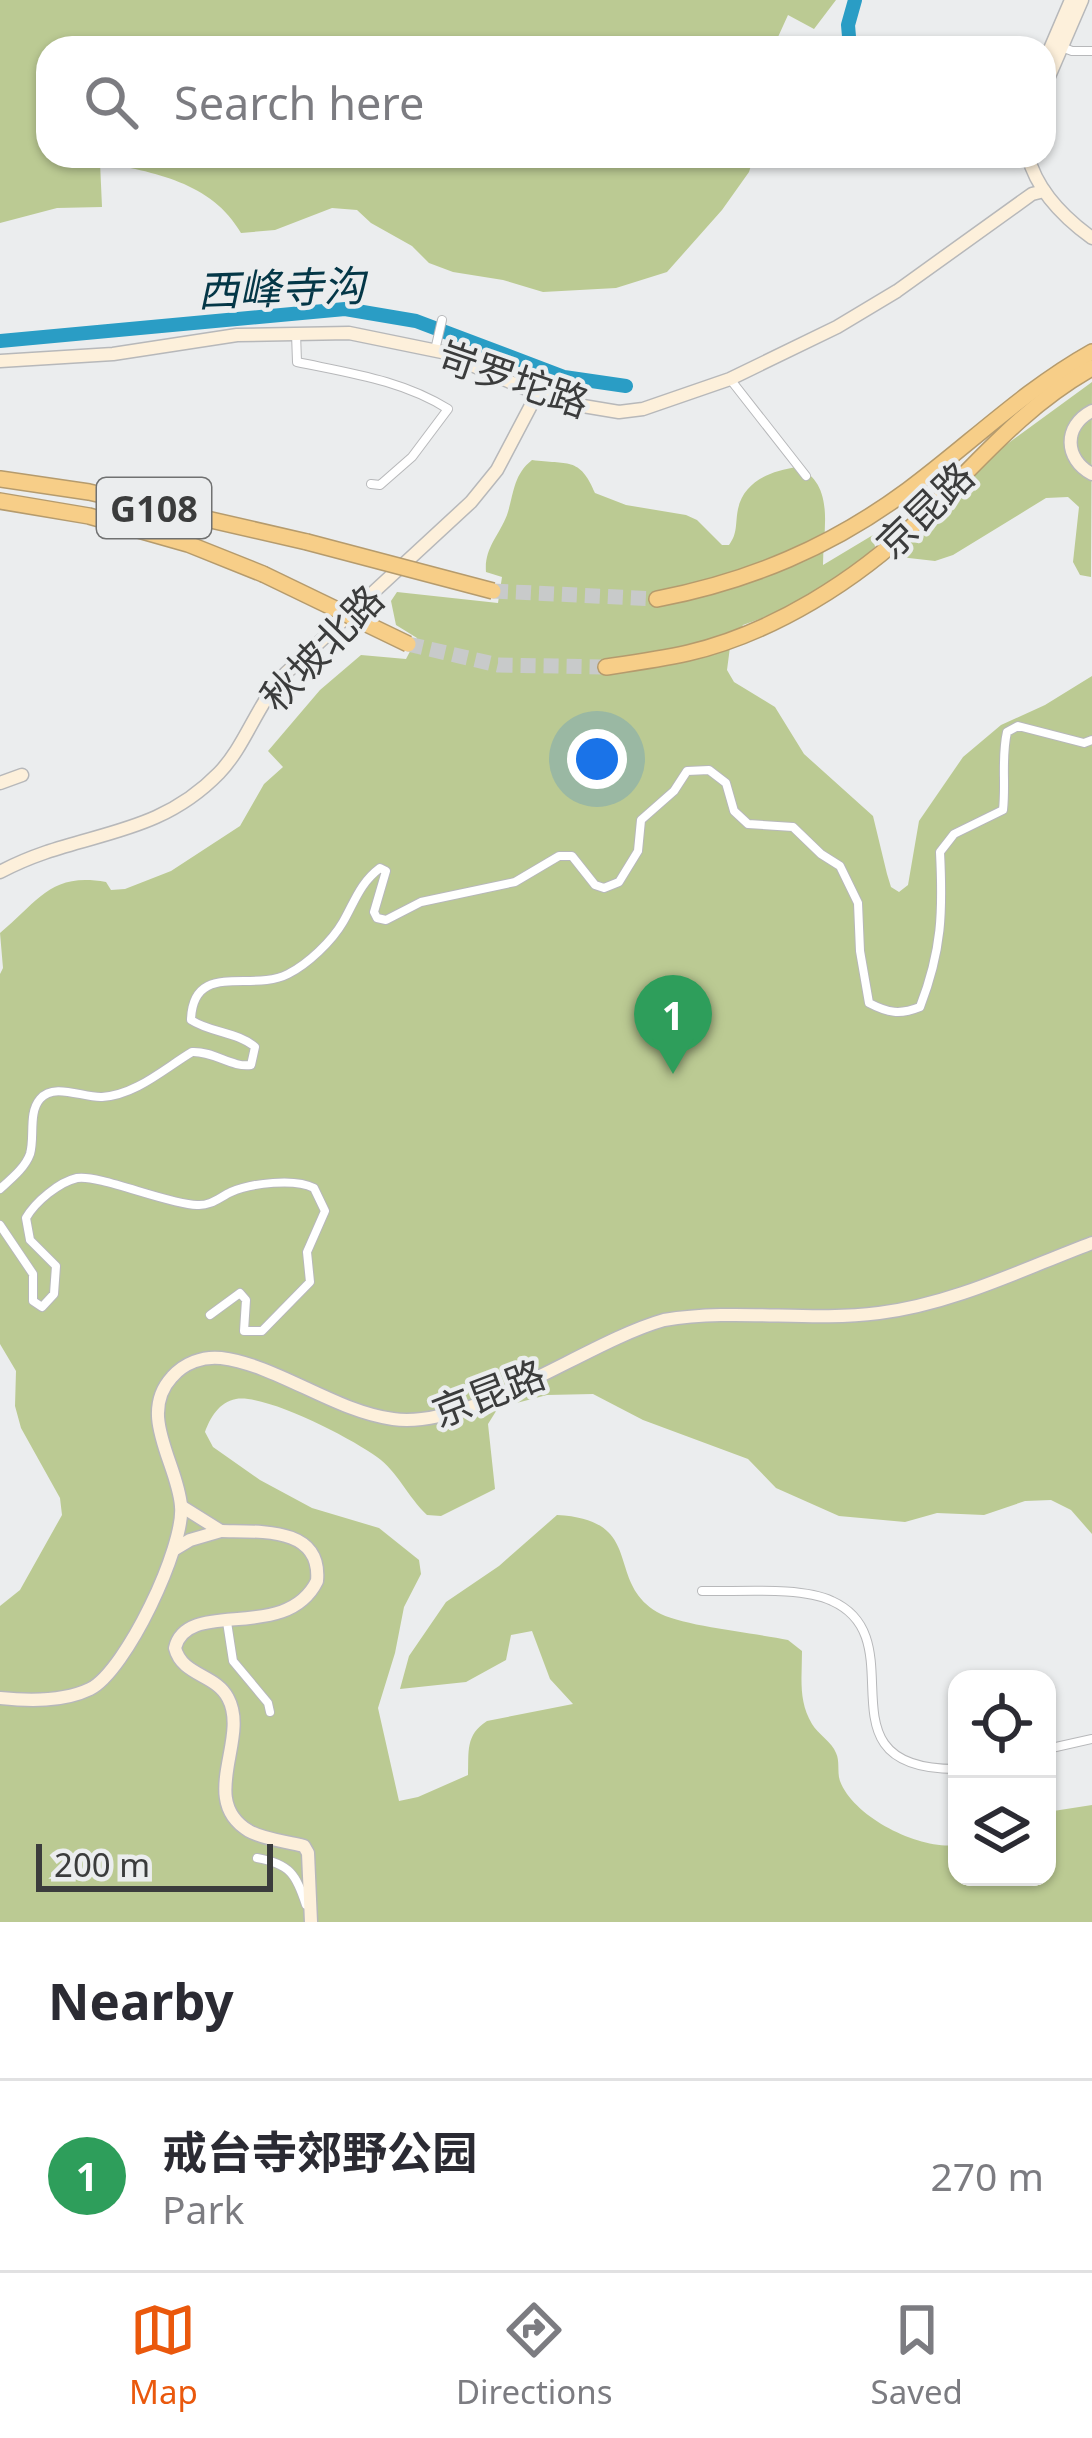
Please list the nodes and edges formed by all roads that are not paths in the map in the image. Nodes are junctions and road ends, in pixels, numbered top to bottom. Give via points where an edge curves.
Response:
1 (1071, 0) edge
2 (1082, 0) edge
3 (1056, 45) junction
4 (1092, 51) edge
5 (1036, 168) edge
6 (1044, 190) junction
7 (1092, 238) edge
8 (442, 322) dead end
9 (296, 332) junction
10 (437, 343) junction
11 (1091, 356) edge
12 (0, 361) edge
13 (730, 379) junction
14 (537, 394) junction
15 (1092, 411) edge
16 (1092, 474) edge
17 (806, 476) dead end
18 (0, 479) edge
19 (370, 484) dead end
20 (0, 501) edge
21 (493, 591) tunnel mouth
22 (656, 598) tunnel mouth
23 (408, 644) tunnel mouth
24 (606, 668) tunnel mouth
25 (1092, 740) edge
26 (22, 775) dead end
27 (0, 783) edge
28 (0, 872) edge
29 (0, 1189) edge
30 (0, 1226) edge
31 (1092, 1243) edge
32 (210, 1315) dead end
33 (181, 1506) junction
34 (221, 1532) junction
35 (175, 1549) junction
36 (703, 1591) dead end
37 (227, 1622) junction
38 (0, 1698) edge
39 (270, 1712) dead end
40 (1092, 1739) edge
41 (1056, 1747) edge
42 (948, 1769) edge
43 (257, 1858) dead end
44 (310, 1919) edge

1 - 3 street
2 - 3 street
3 - 4 street
5 - 6 street
6 - 7 street
6 - 13 street, 岢罗坨路 via 867,310
8 - 10 street
9 - 10 street, 岢罗坨路
9 - 12 street, 岢罗坨路
9 - 19 street via 297,362 380,379 448,409 412,457 380,485
10 - 14 street, 岢罗坨路
11 - 22 highway, 京昆路 via 1042,382 855,527 771,568
11 - 24 highway, 京昆路 via 893,544 833,588 773,622 692,652
13 - 14 street, 岢罗坨路 via 619,412
13 - 17 street
14 - 28 street, 秋坡北路 via 471,502 286,673 206,786 160,818 52,848
15 - 16 street via 1069,440 1078,466
18 - 21 highway, G108, bridge via 89,492
20 - 23 highway, G108, bridge via 148,533 263,574
25 - 29 street via 1018,726 1007,732 1003,810 955,834 940,852 943,920 920,1007 887,1012 869,1004 858,903 840,866 793,827 748,824 734,812 726,783 709,770 687,771 641,820 638,851 619,882 604,888 572,856 559,856 515,882 422,902 386,920 374,912 386,871 380,868 363,881 330,940 287,974 219,982 191,1000 191,1020 255,1047 251,1065 193,1052 111,1096 44,1095 30,1153
26 - 27 street
30 - 32 street via 33,1274 34,1301 42,1307 54,1294 56,1266 30,1240 26,1218 72,1179 196,1205 285,1183 314,1188 325,1211 310,1243 306,1290 270,1326 250,1334 240,1292
31 - 33 street, 京昆路 via 899,1310 664,1320 429,1418 388,1419 240,1363 203,1359 179,1370 159,1399
33 - 34 street
33 - 35 street, 京昆路
34 - 35 street
34 - 37 street via 290,1536 310,1550 318,1572 308,1597 287,1611
35 - 38 street, 京昆路 via 101,1682 66,1696
36 - 42 street via 836,1602 870,1640 870,1706 880,1733 915,1767
37 - 39 street via 233,1661
37 - 44 street via 183,1629 176,1654 229,1698 229,1808 251,1833 304,1846
40 - 41 street
43 - 44 street via 293,1869

